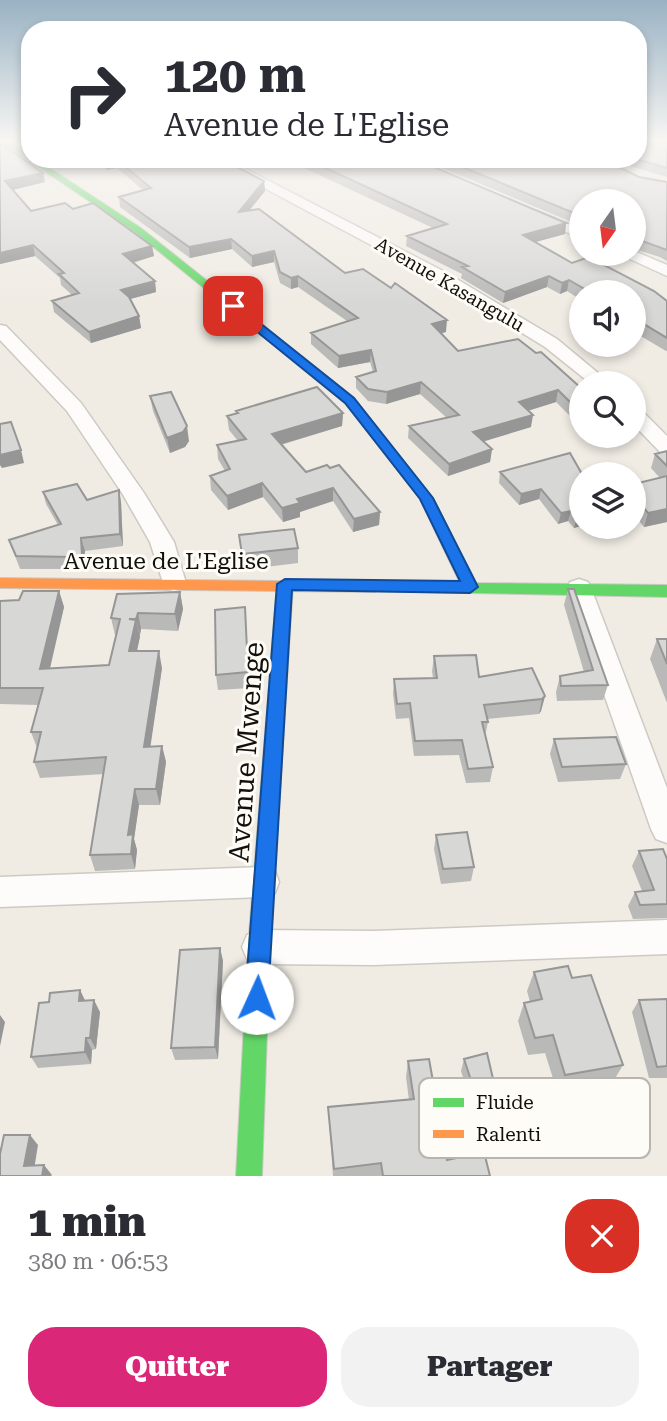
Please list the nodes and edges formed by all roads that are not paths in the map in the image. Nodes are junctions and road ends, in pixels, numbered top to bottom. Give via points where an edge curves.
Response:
1 (86, 196) edge
2 (287, 196) edge
3 (528, 211) edge
4 (569, 229) edge
5 (646, 262) edge
6 (667, 271) edge
7 (0, 330) edge
8 (585, 371) edge
9 (646, 426) edge
10 (667, 448) edge
11 (0, 583) edge
12 (174, 583) junction
13 (285, 584) junction
14 (470, 587) junction
15 (579, 588) junction
16 (667, 591) edge
17 (667, 829) edge
18 (263, 882) junction
19 (0, 892) edge
20 (667, 937) edge
21 (259, 947) junction
22 (249, 1176) edge

1 - 14 street via 138,230 349,400 426,498
2 - 8 street, Avenue Kasangulu via 439,275 540,336
3 - 4 street
5 - 6 street
7 - 12 street via 74,407 162,542
9 - 10 street
11 - 12 street, Avenue de L'Eglise
12 - 13 street, Avenue de L'Eglise
13 - 14 street, Avenue de L'Eglise
13 - 18 street, Avenue Mwenge
14 - 15 street, Avenue de L'Eglise
15 - 16 street, Avenue de L'Eglise
15 - 17 street
18 - 19 street
18 - 21 street, Avenue Mwenge
20 - 21 street via 374,948
21 - 22 street, Avenue Mwenge

